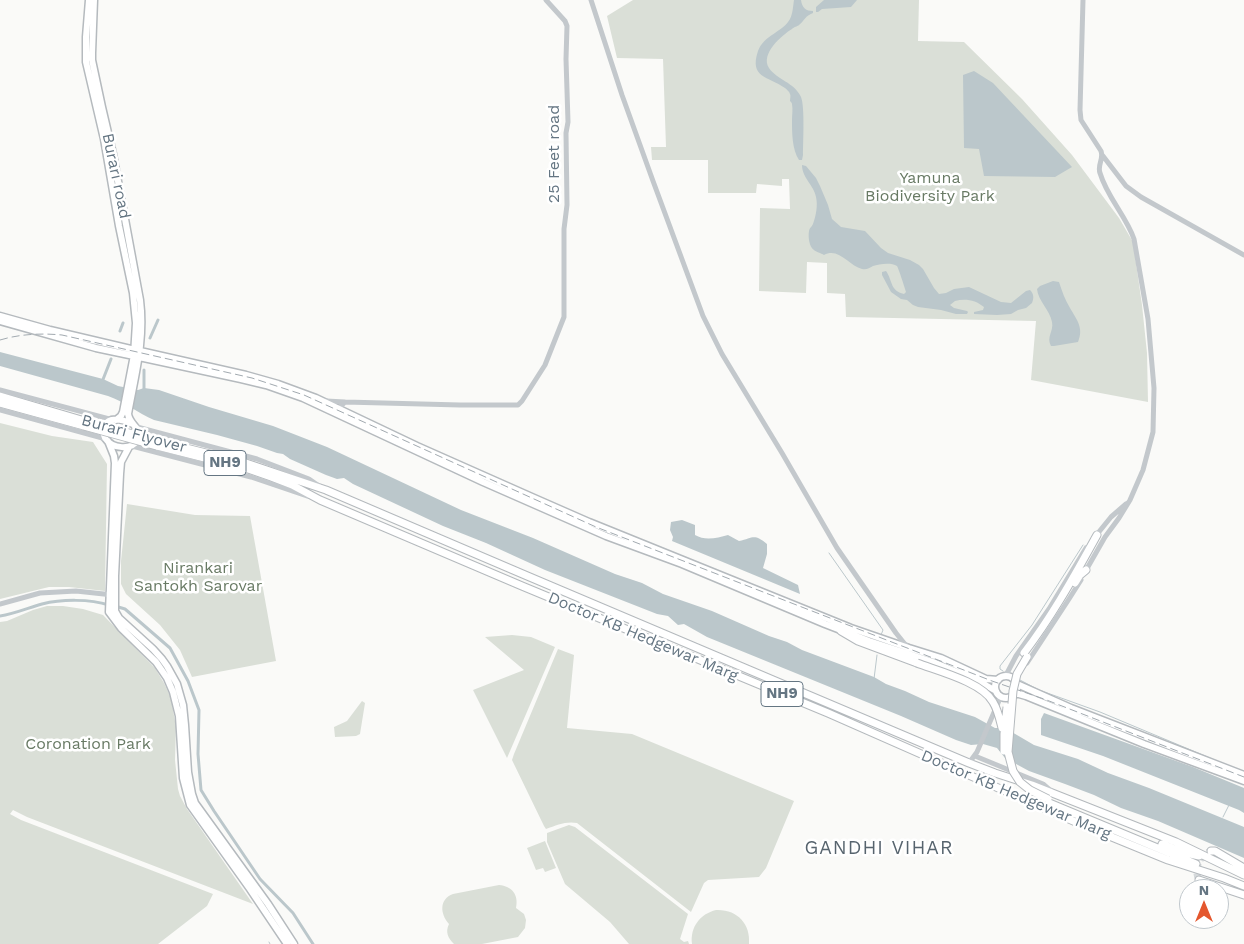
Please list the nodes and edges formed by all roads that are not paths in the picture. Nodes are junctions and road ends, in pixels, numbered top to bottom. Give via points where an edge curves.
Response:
1 (89, 0) edge
2 (94, 0) edge
3 (546, 0) edge
4 (591, 0) edge
5 (1083, 0) edge
6 (91, 11) junction
7 (1103, 156) junction
8 (1244, 255) edge
9 (0, 316) edge
10 (0, 322) edge
11 (137, 354) junction
12 (0, 390) edge
13 (0, 396) edge
14 (323, 401) junction
15 (345, 402) junction
16 (0, 404) edge
17 (0, 410) edge
18 (337, 410) junction
19 (126, 413) junction
20 (92, 414) junction
21 (114, 420) junction
22 (135, 426) junction
23 (87, 434) junction
24 (107, 440) junction
25 (131, 446) junction
26 (293, 482) junction
27 (326, 490) junction
28 (320, 500) junction
29 (1130, 500) junction
30 (1096, 535) junction
31 (113, 556) junction
32 (1086, 570) junction
33 (1072, 584) junction
34 (112, 596) junction
35 (0, 604) edge
36 (841, 630) junction
37 (896, 633) junction
38 (882, 642) junction
39 (908, 648) junction
40 (1005, 677) junction
41 (998, 680) junction
42 (1016, 683) junction
43 (999, 694) junction
44 (1015, 694) junction
45 (1004, 734) junction
46 (976, 754) junction
47 (989, 762) junction
48 (969, 763) junction
49 (981, 768) junction
50 (1244, 776) edge
51 (1244, 781) edge
52 (1054, 794) junction
53 (1076, 802) junction
54 (1035, 804) junction
55 (1169, 850) junction
56 (1210, 854) junction
57 (1244, 868) edge
58 (1244, 875) edge
59 (1224, 878) junction
60 (1244, 886) edge
61 (252, 887) junction
62 (1229, 890) edge
63 (1244, 895) edge
64 (265, 906) junction
65 (287, 944) edge
66 (294, 944) edge

1 - 6 main road, Burari road
2 - 6 main road, Burari road
3 - 15 street, 25 Feet road via 567,26 568,110 564,316 545,365 518,405
4 - 37 street via 622,95 703,316 722,354 837,548
5 - 7 street via 1081,120
6 - 11 main road, Burari road via 92,59 140,300 142,329
7 - 8 street via 1132,191
7 - 29 street via 1100,174 1134,239 1152,358 1153,432 1143,470
9 - 11 main road
10 - 11 main road via 96,348
11 - 14 main road via 246,375
11 - 18 main road via 266,386
11 - 19 main road, Burari road
12 - 20 street
13 - 26 highway, Burari Flyover, bridge via 246,463
14 - 15 street
14 - 18 main road
15 - 18 street
16 - 26 highway, Burari Flyover / NH9, bridge
17 - 23 street
18 - 36 main road via 483,482 606,536
18 - 38 main road via 548,504
19 - 21 main road
19 - 22 main road
20 - 21 street
20 - 23 street
21 - 22 main road
21 - 24 main road via 104,427
22 - 25 main road via 139,436
22 - 27 street via 257,459 309,479
23 - 24 street
24 - 25 main road via 118,446
24 - 31 main road via 115,463
25 - 28 street via 251,477
25 - 31 main road via 121,462
26 - 27 highway, Burari Flyover
26 - 28 highway, Burari Flyover / NH9
27 - 48 highway, Doctor KB Hedgewar Marg / NH9
28 - 54 highway, Doctor KB Hedgewar Marg / NH9 via 828,713
29 - 30 street
29 - 32 street
30 - 33 highway
30 - 40 street
31 - 34 main road
32 - 33 highway
32 - 42 street via 1021,670
33 - 45 highway, bridge via 1014,672
33 - 55 highway, bridge via 1017,674 1008,745 1013,771 1030,790
34 - 35 street via 76,591 40,593
34 - 61 main road via 119,618 162,659 177,684 183,705 192,794 198,808
34 - 61 main road via 108,608 114,620 156,662 173,692 179,716 183,778 190,805
36 - 38 main road
36 - 45 highway, bridge via 858,641 976,685 993,701
37 - 38 street via 892,640
37 - 39 street
38 - 39 main road
38 - 43 main road via 980,682
39 - 41 main road
40 - 41 main road
40 - 42 main road
41 - 43 main road
42 - 44 main road
42 - 50 main road
43 - 44 main road via 1007,698
43 - 46 street
44 - 51 main road
45 - 55 highway, bridge via 1008,769 1024,790
46 - 47 street
46 - 48 street
47 - 49 highway
47 - 52 street via 1043,784
48 - 49 highway, Doctor KB Hedgewar Marg / NH9
49 - 52 highway, Doctor KB Hedgewar Marg / NH9
52 - 53 highway, Doctor KB Hedgewar Marg / NH9
53 - 54 highway via 1065,802 1039,792 1033,797
53 - 56 highway, Doctor KB Hedgewar Marg / NH9
54 - 59 highway, Doctor KB Hedgewar Marg / NH9 via 1168,860
55 - 56 highway
55 - 59 highway
56 - 57 highway via 1215,851
56 - 58 highway, Doctor KB Hedgewar Marg / NH9
59 - 60 highway, Doctor KB Hedgewar Marg / NH9
61 - 64 main road
62 - 63 highway
64 - 65 main road
64 - 66 main road

